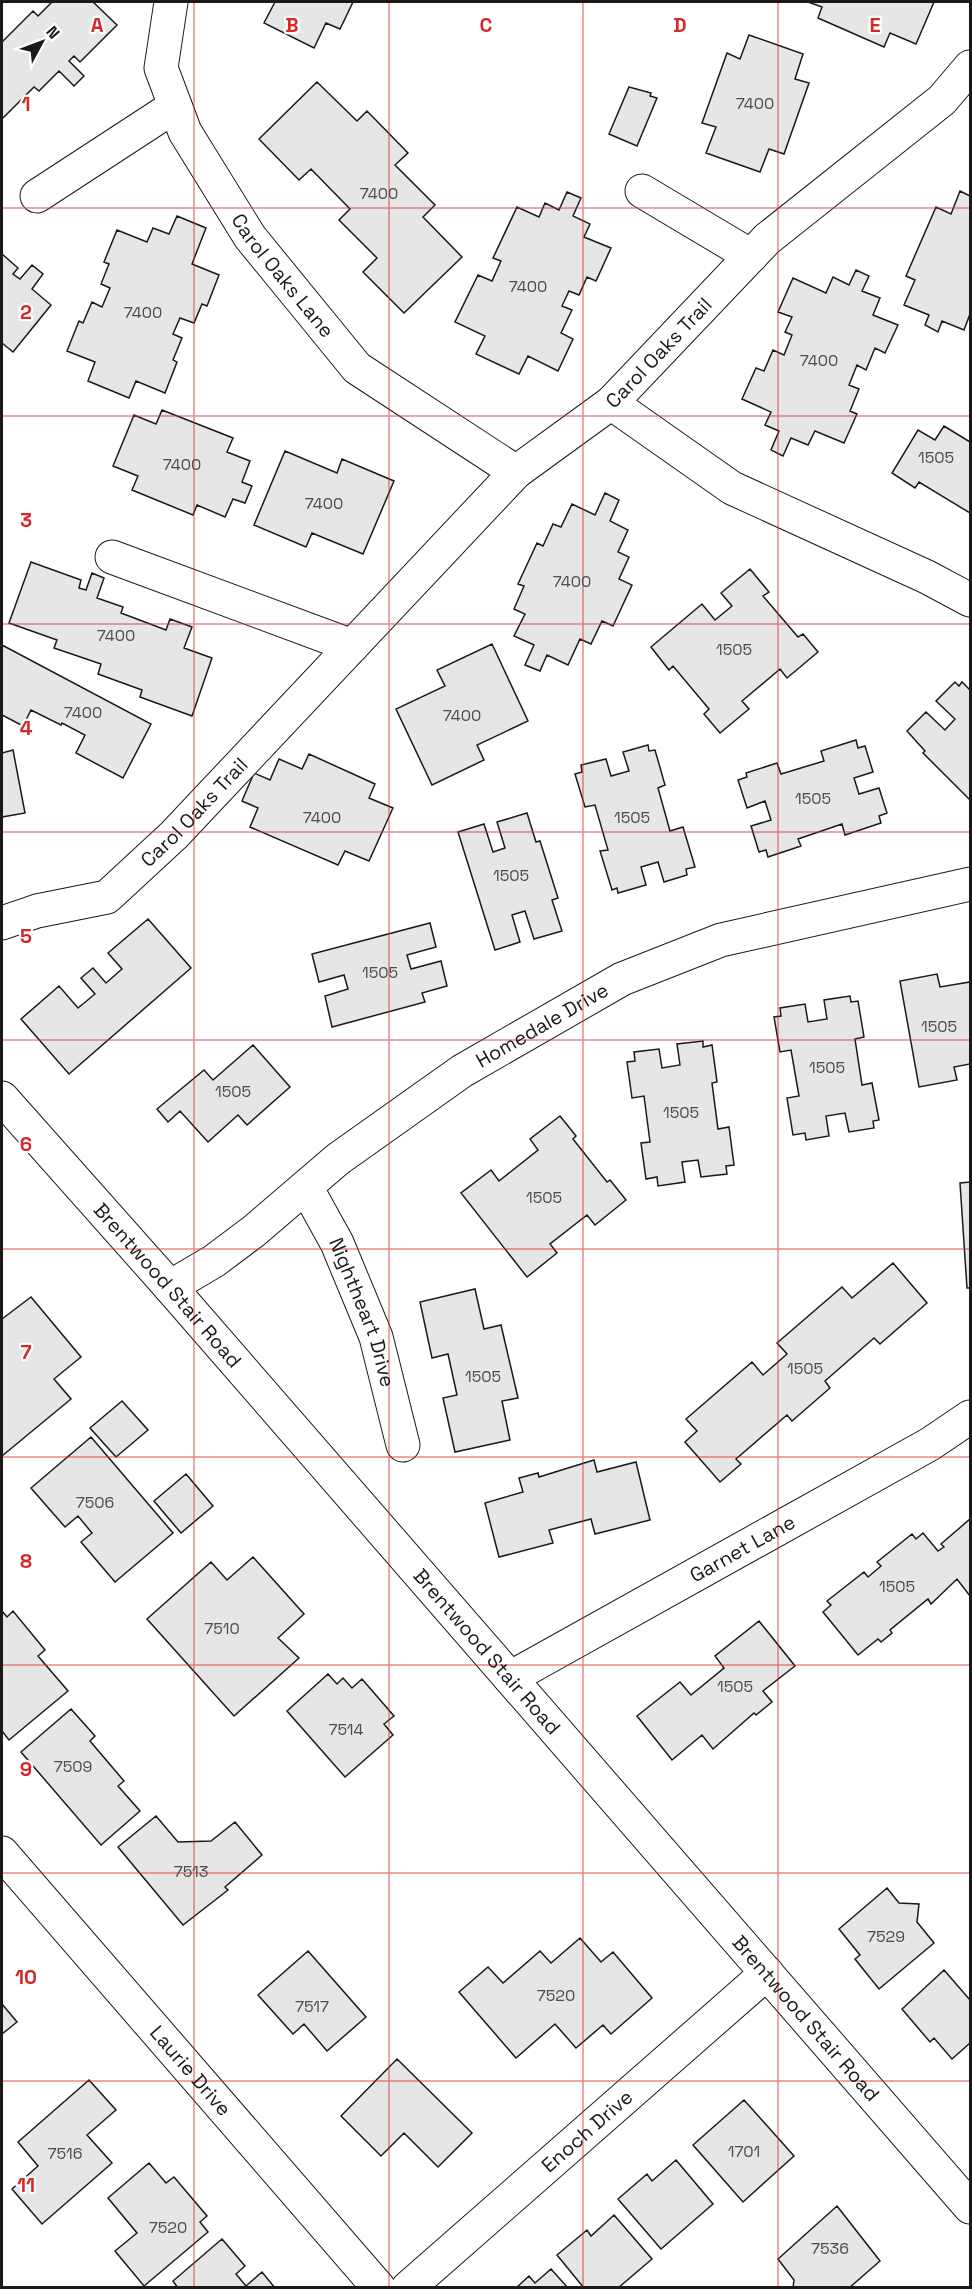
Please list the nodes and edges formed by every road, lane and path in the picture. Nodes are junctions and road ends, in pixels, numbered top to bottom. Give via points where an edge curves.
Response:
1 (171, 2) edge
2 (970, 67) edge
3 (175, 106) junction
4 (642, 191) dead end
5 (36, 196) dead end
6 (751, 256) junction
7 (611, 403) junction
8 (516, 472) junction
9 (112, 557) dead end
10 (970, 600) edge
11 (352, 646) junction
12 (970, 884) edge
13 (2, 923) edge
14 (2, 1098) edge
15 (306, 1187) junction
16 (171, 1287) junction
17 (970, 1417) edge
18 (403, 1445) dead end
19 (510, 1678) junction
20 (2, 1853) edge
21 (767, 1973) junction
22 (970, 2207) edge
23 (379, 2288) edge
24 (408, 2288) edge

1 - 3 street, Carol Oaks Lane via 161,68
2 - 6 street, Carol Oaks Trail via 942,100 767,239
3 - 5 street
3 - 8 street, Carol Oaks Lane via 185,132 250,237 357,368
4 - 6 street
6 - 7 street, Carol Oaks Trail
7 - 8 street, Carol Oaks Trail
7 - 10 street via 732,488 927,576
8 - 11 street, Carol Oaks Trail
9 - 11 street
11 - 13 street, Carol Oaks Trail via 174,835 107,897 37,911
12 - 15 street, Homedale Drive via 721,940 622,979 462,1071 338,1158
14 - 16 street, Brentwood Stair Road
15 - 16 street, Homedale Drive via 214,1262
15 - 18 street, Nightheart Drive via 337,1243 376,1337
16 - 19 street, Brentwood Stair Road
17 - 19 street, Garnet Lane via 930,1444
19 - 21 street, Brentwood Stair Road
20 - 23 street, Laurie Drive
21 - 22 street, Brentwood Stair Road
21 - 24 street, Enoch Drive

